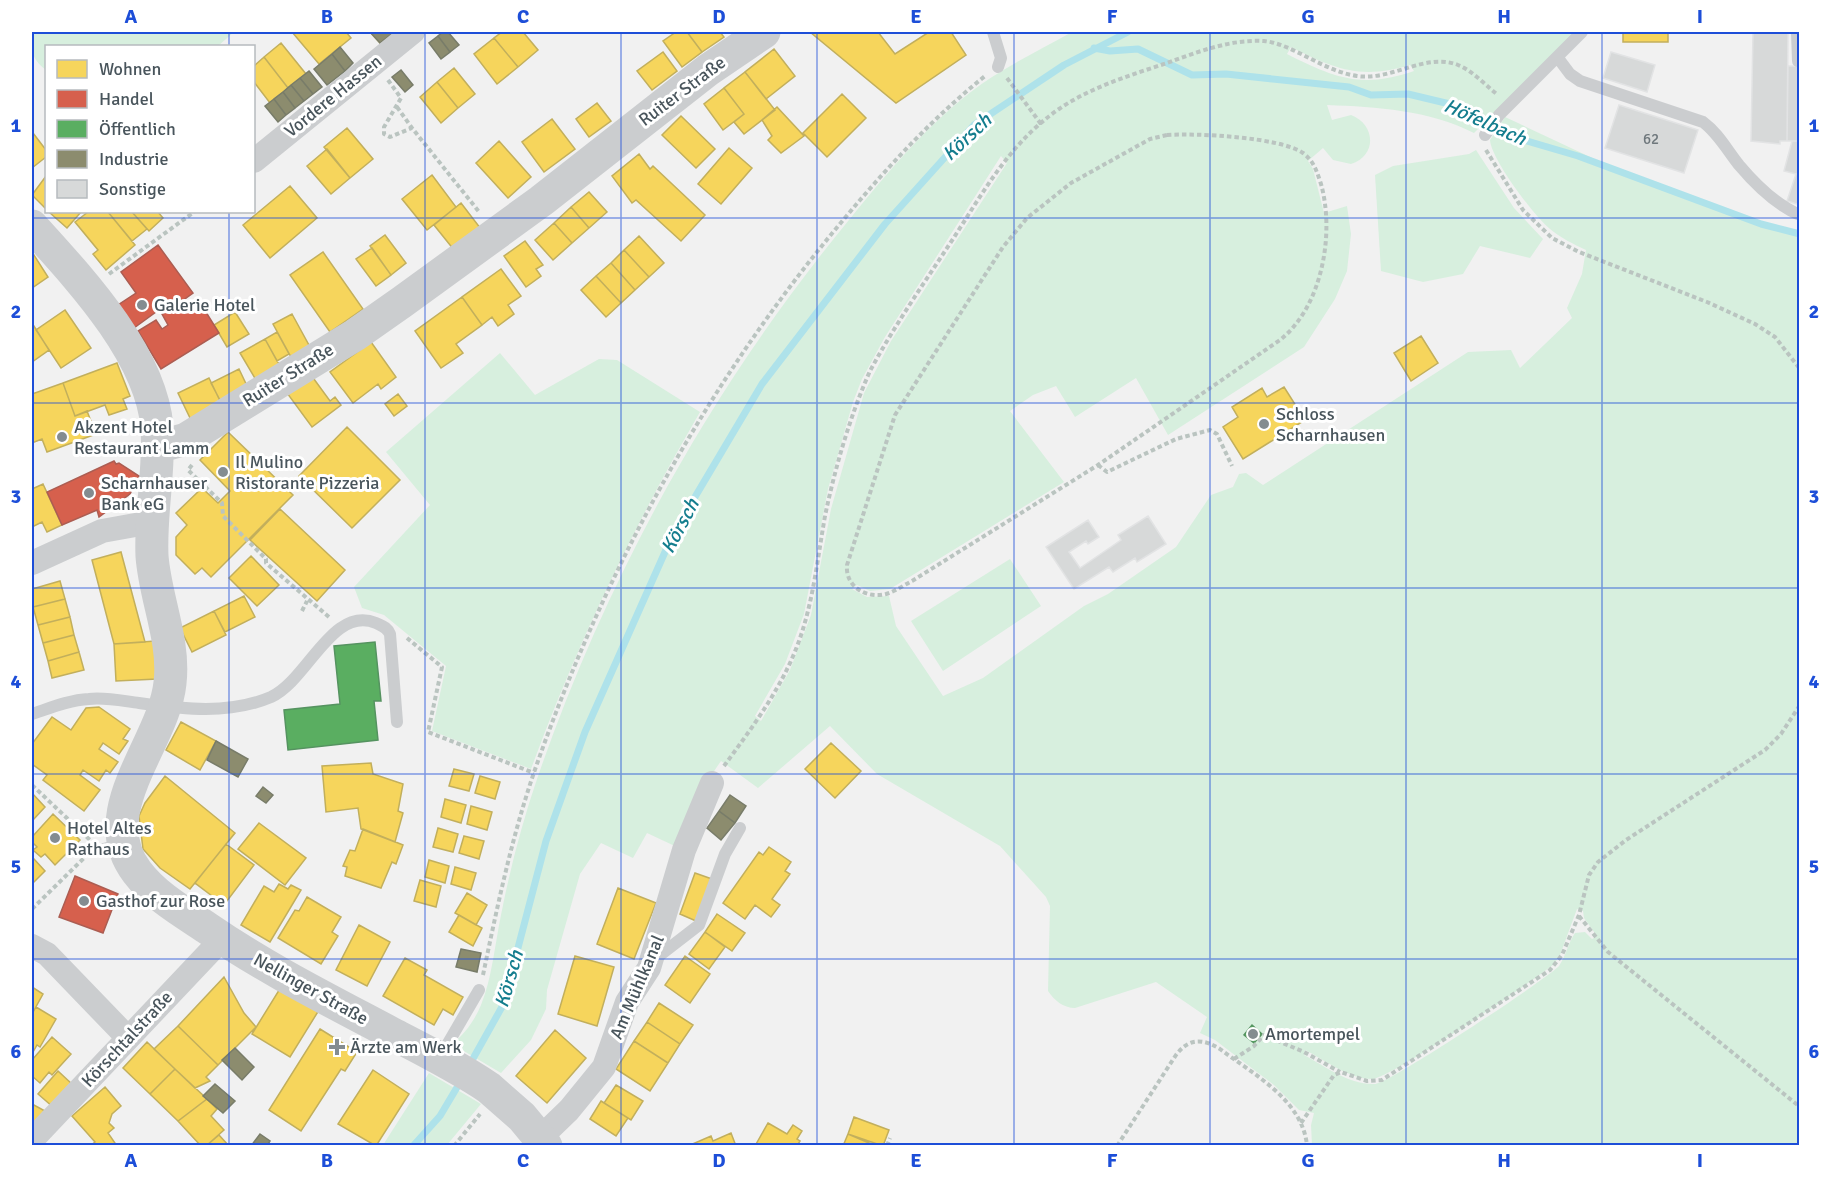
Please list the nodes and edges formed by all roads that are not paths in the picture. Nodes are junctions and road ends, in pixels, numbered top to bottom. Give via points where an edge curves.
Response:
1 (413, 32) edge
2 (764, 32) edge
3 (993, 32) edge
4 (1582, 32) edge
5 (1797, 32) edge
6 (1558, 58) junction
7 (1798, 61) dead end
8 (998, 66) road end
9 (1484, 140) road end
10 (255, 160) edge
11 (1800, 215) edge
12 (32, 226) edge
13 (158, 447) junction
14 (152, 522) junction
15 (32, 563) edge
16 (165, 706) junction
17 (32, 714) edge
18 (397, 722) dead end
19 (712, 783) road end
20 (740, 828) dead end
21 (222, 939) junction
22 (32, 946) edge
23 (651, 962) junction
24 (479, 990) road end
25 (127, 1037) junction
26 (440, 1058) junction
27 (32, 1140) edge
28 (543, 1142) edge

1 - 10 street, Vordere Hassen
2 - 13 main road, Ruiter Straße via 376,321 194,434
3 - 8 lane via 1001,58
4 - 6 lane
5 - 7 lane
6 - 9 lane via 1497,117
6 - 11 lane via 1580,81 1703,122 1752,179 1780,204
12 - 13 main road via 121,338 146,382 157,423
13 - 14 main road
14 - 15 street via 102,531
14 - 16 main road via 154,578 170,664
16 - 17 lane via 91,698
16 - 18 lane via 217,709 272,696 301,674 342,626 360,619 388,629
16 - 21 main road, Nellinger Straße via 128,795 120,855 158,893
19 - 23 street, Am Mühlkanal via 684,850
20 - 23 lane via 725,854 699,925
21 - 25 street, Körschtalstraße
21 - 26 main road, Nellinger Straße
22 - 25 street via 47,954
23 - 28 street, Am Mühlkanal via 627,1002 601,1072
24 - 26 lane
25 - 27 street, Körschtalstraße
26 - 28 main road, Nellinger Straße via 492,1090

